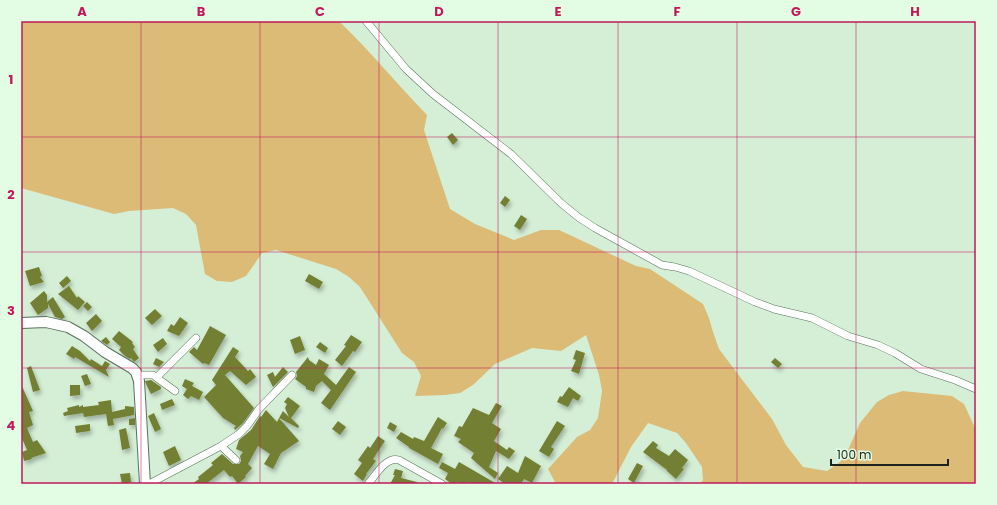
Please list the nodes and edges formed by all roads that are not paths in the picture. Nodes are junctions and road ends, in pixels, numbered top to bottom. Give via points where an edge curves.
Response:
1 (366, 21) edge
2 (21, 323) edge
3 (196, 338) dead end
4 (138, 375) junction
5 (292, 375) dead end
6 (157, 378) junction
7 (976, 389) edge
8 (175, 391) dead end
9 (221, 446) junction
10 (236, 460) dead end
11 (145, 484) edge
12 (149, 484) edge
13 (368, 484) edge
14 (442, 484) edge

1 - 7 street via 394,56 433,94 510,154 561,203 595,228 662,264 689,271 765,306 820,322 848,336 887,349 921,369
2 - 4 street via 46,322 68,327 132,368
3 - 6 street
4 - 6 street via 154,375
4 - 11 street
5 - 9 street via 243,430
6 - 8 street
9 - 10 street
9 - 12 street
13 - 14 street via 387,461 394,459

